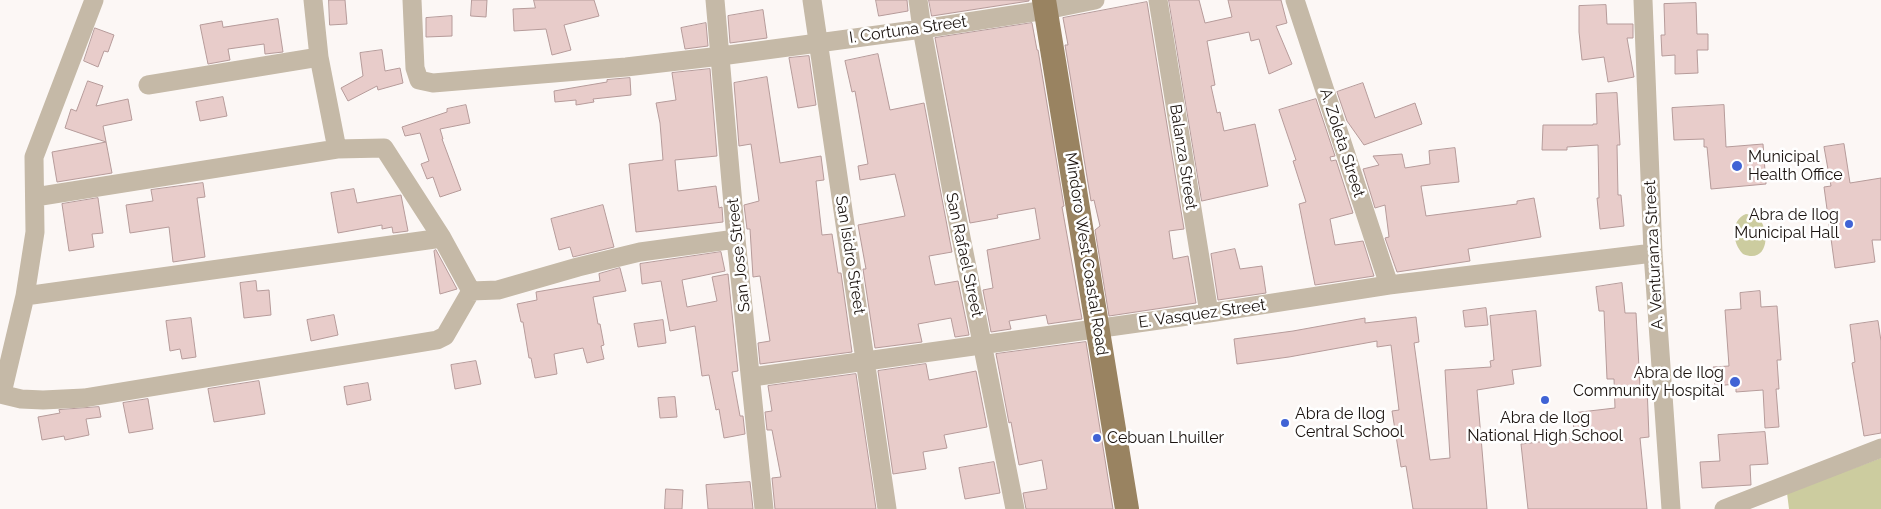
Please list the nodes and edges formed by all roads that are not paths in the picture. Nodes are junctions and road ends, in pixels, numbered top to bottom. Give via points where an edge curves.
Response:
1 (94, 0) edge
2 (314, 0) edge
3 (412, 0) edge
4 (715, 0) edge
5 (812, 0) edge
6 (918, 0) edge
7 (1095, 0) edge
8 (1158, 0) edge
9 (1295, 0) edge
10 (1643, 0) edge
11 (1045, 5) edge
12 (922, 29) junction
13 (818, 43) junction
14 (721, 56) junction
15 (319, 57) junction
16 (148, 85) dead end
17 (336, 149) junction
18 (35, 197) junction
19 (442, 238) junction
20 (736, 240) junction
21 (1653, 253) junction
22 (1389, 285) junction
23 (472, 291) junction
24 (25, 296) junction
25 (1209, 313) junction
26 (1098, 329) junction
27 (983, 344) junction
28 (866, 361) junction
29 (752, 377) junction
30 (1, 394) edge
31 (1881, 448) edge
32 (764, 509) edge
33 (888, 509) edge
34 (1015, 509) edge
35 (1126, 509) edge
36 (1671, 509) edge
37 (1724, 509) edge

1 - 18 street via 34,157
2 - 15 street
3 - 14 street, I. Cortuna Street via 415,68 419,80 434,83 626,68
4 - 14 street, San Jose Street
5 - 13 street, San Isidro Street
6 - 12 street, San Rafael Street
7 - 11 street, I. Cortuna Street
8 - 25 street, Balanza Street
9 - 22 street, A. Zoleta Street
10 - 21 street, A. Venturanza Street
11 - 12 street, I. Cortuna Street
11 - 26 main road, Mindoro West Coastal Road
12 - 13 street, I. Cortuna Street
12 - 27 street, San Rafael Street
13 - 14 street, I. Cortuna Street
13 - 28 street, San Isidro Street
14 - 20 street, San Jose Street
15 - 16 street
15 - 17 street
17 - 18 street
17 - 19 street via 384,148
18 - 24 street via 35,232
19 - 23 street
19 - 24 street
20 - 23 street via 640,252 498,290
20 - 29 street, San Jose Street
21 - 22 street, E. Vasquez Street
21 - 36 street, A. Venturanza Street
22 - 25 street, E. Vasquez Street
23 - 30 street via 445,336 437,340 84,398 21,399
24 - 30 street
25 - 26 street, E. Vasquez Street
26 - 27 street, E. Vasquez Street
26 - 35 main road, Mindoro West Coastal Road
27 - 28 street, E. Vasquez Street
27 - 34 street, San Rafael Street
28 - 29 street, E. Vasquez Street
28 - 33 street, San Isidro Street
29 - 32 street, San Jose Street
31 - 37 street

